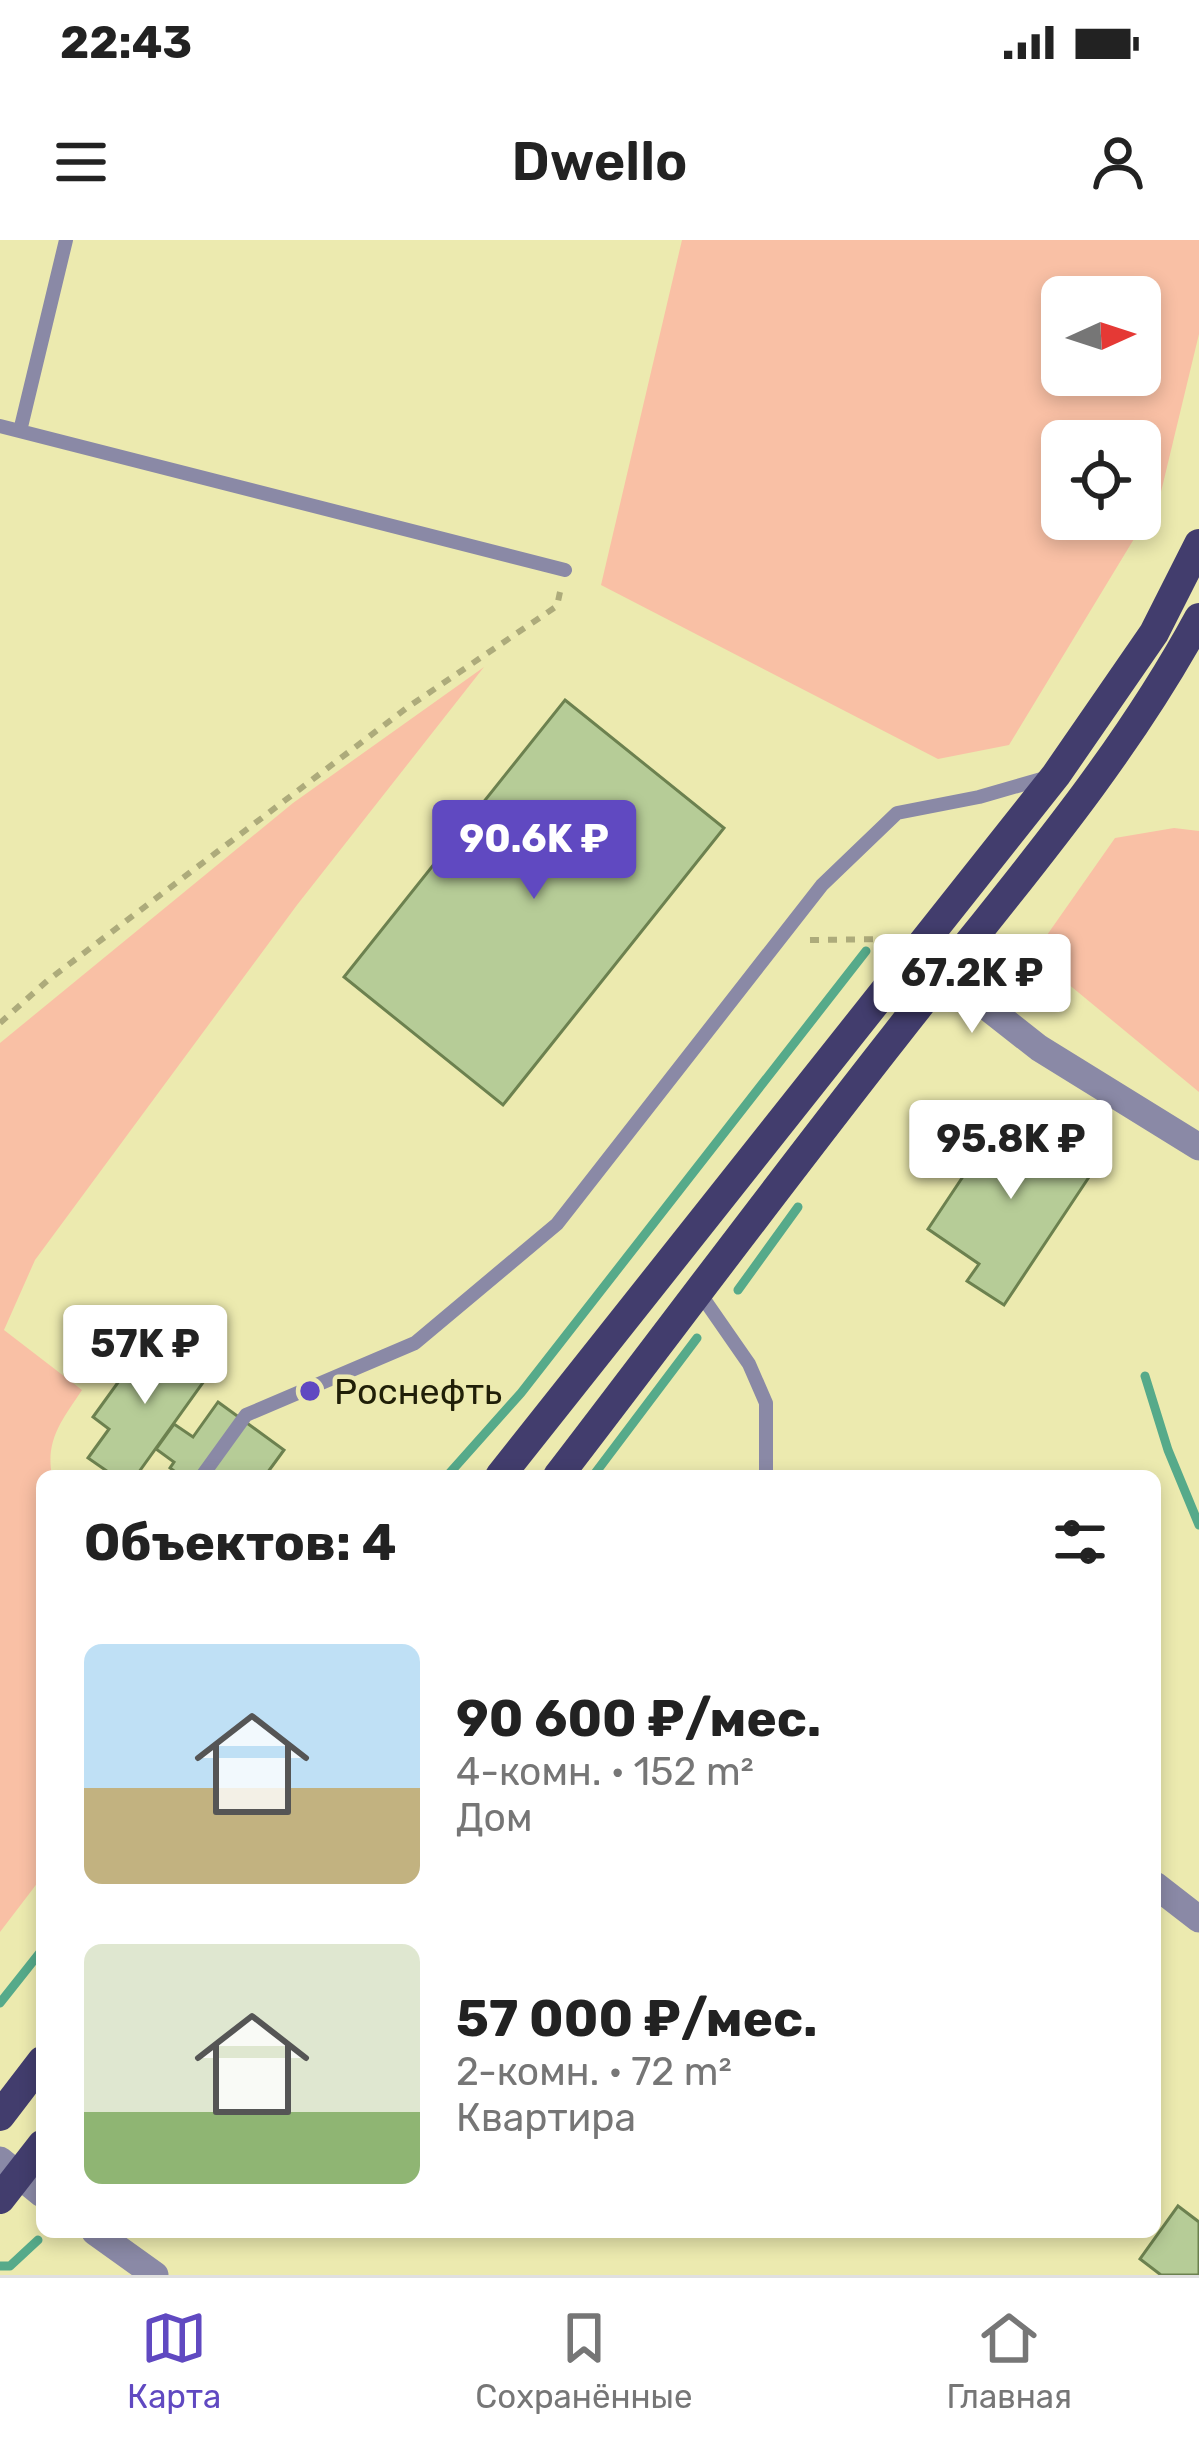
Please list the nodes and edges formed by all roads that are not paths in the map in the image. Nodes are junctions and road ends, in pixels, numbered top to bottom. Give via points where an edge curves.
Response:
1 (66, 240) edge
2 (0, 426) edge
3 (20, 430) junction
4 (1199, 544) edge
5 (565, 571) road end
6 (1199, 618) edge
7 (1056, 776) junction
8 (946, 975) junction
9 (1199, 1148) edge
10 (699, 1292) junction
11 (206, 1470) edge
12 (505, 1470) edge
13 (563, 1470) edge
14 (766, 1470) edge
15 (1161, 1890) edge
16 (1199, 1918) edge
17 (36, 2069) edge
18 (0, 2116) edge
19 (36, 2153) edge
20 (15, 2182) edge
21 (115, 2238) edge
22 (155, 2275) edge

1 - 3 lane
2 - 3 lane
3 - 5 lane
4 - 7 main road via 1154,633
6 - 8 main road via 1141,716
7 - 11 lane via 897,813 822,885 557,1224 415,1342 246,1415
7 - 12 main road
8 - 9 street via 1039,1048
8 - 10 main road
10 - 13 main road
10 - 14 lane via 766,1403
15 - 16 street
17 - 18 main road
19 - 20 main road
21 - 22 street

